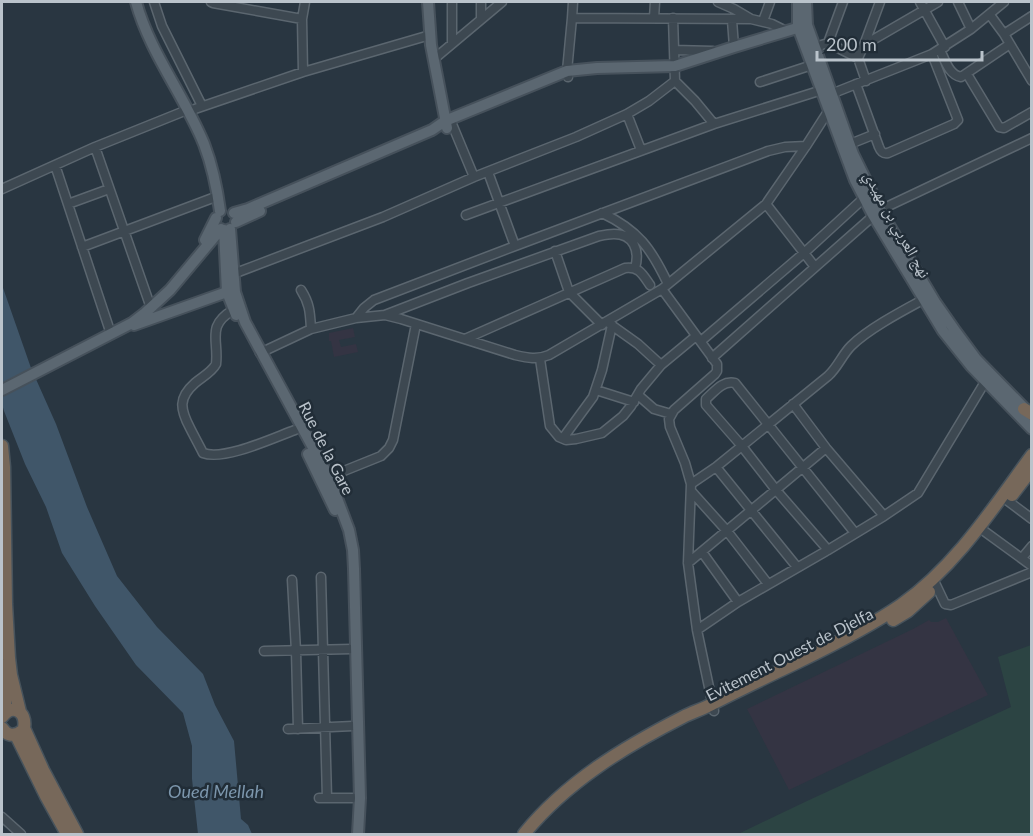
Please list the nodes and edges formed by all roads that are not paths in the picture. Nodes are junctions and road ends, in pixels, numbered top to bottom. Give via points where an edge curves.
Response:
1 (136, 2) edge
2 (142, 2) edge
3 (154, 2) edge
4 (211, 2) edge
5 (305, 2) edge
6 (428, 2) edge
7 (452, 2) edge
8 (481, 2) edge
9 (502, 2) edge
10 (573, 2) edge
11 (655, 2) edge
12 (718, 2) edge
13 (770, 2) edge
14 (798, 2) edge
15 (806, 2) edge
16 (843, 2) edge
17 (880, 2) edge
18 (938, 2) edge
19 (958, 2) edge
20 (1004, 2) edge
21 (736, 5) edge
22 (923, 5) edge
23 (993, 8) edge
24 (1032, 16) edge
25 (572, 18) junction
26 (654, 18) junction
27 (672, 18) junction
28 (302, 19) junction
29 (481, 19) junction
30 (732, 20) junction
31 (751, 20) junction
32 (763, 21) junction
33 (1020, 23) junction
34 (1032, 25) edge
35 (803, 26) junction
36 (971, 29) junction
37 (786, 31) junction
38 (1004, 34) junction
39 (430, 35) junction
40 (452, 43) junction
41 (828, 43) junction
42 (1010, 44) junction
43 (864, 45) junction
44 (734, 47) junction
45 (815, 47) junction
46 (674, 50) junction
47 (939, 50) junction
48 (719, 52) junction
49 (858, 58) junction
50 (434, 59) junction
51 (812, 65) junction
52 (675, 66) junction
53 (303, 72) junction
54 (571, 73) junction
55 (967, 74) junction
56 (675, 81) junction
57 (866, 81) junction
58 (1032, 81) edge
59 (760, 82) dead end
60 (856, 84) junction
61 (826, 93) junction
62 (832, 108) junction
63 (193, 109) junction
64 (1032, 112) edge
65 (627, 114) junction
66 (448, 124) junction
67 (714, 124) junction
68 (874, 134) junction
69 (1032, 138) edge
70 (850, 144) junction
71 (806, 146) junction
72 (95, 147) junction
73 (641, 150) junction
74 (55, 165) junction
75 (488, 172) junction
76 (474, 177) junction
77 (2, 189) edge
78 (109, 189) junction
79 (218, 196) junction
80 (864, 198) junction
81 (498, 203) junction
82 (68, 204) junction
83 (766, 204) junction
84 (877, 212) junction
85 (602, 213) junction
86 (466, 216) dead end
87 (226, 220) junction
88 (124, 231) junction
89 (515, 246) junction
90 (82, 247) junction
91 (555, 251) junction
92 (804, 253) junction
93 (815, 267) junction
94 (636, 268) junction
95 (233, 274) junction
96 (650, 285) dead end
97 (665, 286) junction
98 (301, 290) dead end
99 (227, 292) junction
100 (570, 292) junction
101 (927, 298) junction
102 (414, 304) junction
103 (151, 308) junction
104 (233, 310) junction
105 (385, 315) junction
106 (356, 318) junction
107 (413, 322) junction
108 (607, 324) junction
109 (312, 329) junction
110 (111, 334) junction
111 (465, 339) junction
112 (699, 339) junction
113 (258, 354) junction
114 (712, 358) junction
115 (540, 359) junction
116 (661, 365) junction
117 (988, 377) junction
118 (2, 390) edge
119 (596, 390) junction
120 (636, 398) junction
121 (793, 404) junction
122 (1029, 413) edge
123 (671, 414) junction
124 (768, 424) junction
125 (1032, 429) edge
126 (295, 430) junction
127 (563, 438) junction
128 (741, 445) junction
129 (2, 446) edge
130 (826, 448) junction
131 (1032, 454) edge
132 (716, 467) junction
133 (803, 467) junction
134 (1032, 469) edge
135 (325, 479) junction
136 (691, 488) junction
137 (776, 490) junction
138 (1008, 501) junction
139 (752, 510) junction
140 (884, 516) junction
141 (1032, 519) edge
142 (727, 531) junction
143 (984, 531) junction
144 (855, 533) junction
145 (1032, 546) edge
146 (828, 550) junction
147 (702, 552) junction
148 (1022, 558) junction
149 (688, 563) junction
150 (1032, 566) edge
151 (797, 567) junction
152 (1032, 572) edge
153 (321, 577) dead end
154 (292, 580) dead end
155 (768, 584) junction
156 (936, 585) junction
157 (738, 602) junction
158 (697, 630) junction
159 (352, 649) junction
160 (264, 651) dead end
161 (296, 651) junction
162 (322, 651) junction
163 (2, 666) edge
164 (713, 708) junction
165 (20, 712) junction
166 (3, 715) edge
167 (353, 726) junction
168 (326, 728) junction
169 (288, 729) dead end
170 (298, 729) junction
171 (11, 733) edge
172 (353, 798) junction
173 (2, 817) edge
174 (21, 834) edge
175 (67, 834) edge
176 (77, 834) edge
177 (352, 834) edge
178 (358, 834) edge
179 (522, 834) edge
180 (534, 834) edge

1 - 63 main road via 152,44
2 - 63 main road
3 - 63 street
4 - 28 street
5 - 28 street
6 - 39 main road
7 - 40 street
8 - 29 street
9 - 29 street
10 - 25 street
11 - 26 street
12 - 21 street
13 - 32 street
14 - 35 main road, نهج العربي بن مهيدي
15 - 35 main road, نهج العربي بن مهيدي
16 - 41 street
17 - 43 street
18 - 22 street
19 - 36 street
20 - 23 street
21 - 31 street
22 - 43 street
22 - 47 street
23 - 36 street
23 - 38 street
24 - 33 street
25 - 26 street
25 - 54 street
26 - 27 street
27 - 30 street
27 - 46 street
28 - 53 street
29 - 40 street
30 - 31 street
30 - 44 street
31 - 32 street
32 - 37 street
33 - 34 street
33 - 38 street
35 - 37 main road
35 - 45 main road, نهج العربي بن مهيدي
35 - 51 main road, نهج العربي بن مهيدي
36 - 47 street
37 - 44 main road
38 - 42 street
39 - 50 main road
39 - 53 street
40 - 50 street
41 - 45 street
41 - 49 street
42 - 55 street
42 - 58 street
43 - 49 street
44 - 48 main road
45 - 61 main road, نهج العربي بن مهيدي
46 - 48 street
46 - 52 street
47 - 55 street via 954,75
47 - 57 street
47 - 68 street via 957,122 886,153
48 - 52 main road
49 - 57 street
50 - 66 main road
51 - 59 street
51 - 61 main road, نهج العربي بن مهيدي
52 - 54 main road via 597,68
52 - 56 street
53 - 63 street
54 - 66 main road
55 - 64 street via 999,127
56 - 65 street
56 - 67 street
57 - 60 street
60 - 61 street
60 - 68 street
61 - 62 main road, نهج العربي بن مهيدي
61 - 67 street
62 - 70 main road, نهج العربي بن مهيدي
62 - 71 street
62 - 80 main road, نهج العربي بن مهيدي
63 - 72 street
63 - 79 main road
63 - 87 main road via 215,162
65 - 73 street
65 - 75 street
66 - 76 street
66 - 87 main road via 431,138
67 - 73 street
68 - 70 street
69 - 84 street
70 - 84 main road, نهج العربي بن مهيدي
71 - 83 street
71 - 85 street via 768,151
72 - 74 street
72 - 78 street
73 - 81 street
74 - 77 street
74 - 82 street
75 - 76 street
75 - 81 street
76 - 95 street via 383,217
78 - 82 street
78 - 88 street
79 - 87 main road
79 - 88 street
80 - 84 main road, نهج العربي بن مهيدي
80 - 92 street
81 - 86 street
81 - 89 street
82 - 90 street
83 - 92 street
83 - 97 street
84 - 93 street
84 - 101 main road, نهج العربي بن مهيدي
85 - 89 street
85 - 97 street via 632,231 655,257
87 - 95 main road, Rue de la Gare
87 - 99 main road, Rue de la Gare
87 - 103 main road
88 - 90 street
88 - 103 street
89 - 106 street via 375,300
90 - 110 street
91 - 94 street via 599,236 626,236 637,251
91 - 100 street
91 - 102 street
92 - 93 street
92 - 112 street
93 - 114 street
94 - 96 street
94 - 100 street via 626,268
95 - 113 main road, Rue de la Gare via 238,306
97 - 108 street
97 - 112 street
98 - 109 street via 310,307
99 - 104 main road, Rue de la Gare
99 - 110 main road
100 - 108 street
100 - 111 street
101 - 117 main road, نهج العربي بن مهيدي via 943,331
101 - 121 street via 871,330 850,347 836,368
102 - 105 street
102 - 107 street
103 - 110 main road
104 - 113 main road, Rue de la Gare
104 - 126 street via 223,316 215,334 214,369 188,390 182,413 203,453 210,455 230,453
105 - 106 street
105 - 107 street
106 - 109 street
107 - 111 street
107 - 135 street via 389,448 381,456
108 - 115 street
108 - 116 street
108 - 119 street
109 - 113 street
110 - 118 main road
111 - 115 street
112 - 114 street
112 - 116 street
113 - 126 main road, Rue de la Gare
113 - 135 main road, Rue de la Gare
114 - 123 street via 717,364 715,374
115 - 127 street via 550,426
116 - 120 street
117 - 122 main road, نهج العربي بن مهيدي
117 - 125 main road, نهج العربي بن مهيدي
117 - 140 street via 918,493
119 - 120 street
119 - 127 street
120 - 123 street
120 - 127 street via 623,416 602,433
121 - 124 street
121 - 130 street
123 - 136 street via 669,423
124 - 128 street
124 - 128 street via 735,382 723,384 705,402
124 - 133 street
126 - 135 main road, Rue de la Gare
128 - 132 street
128 - 137 street
129 - 165 highway via 9,658
130 - 133 street
130 - 140 street
131 - 164 highway, Evitement Ouest de Djelfa via 959,551 902,604 841,641
132 - 136 street
132 - 139 street
133 - 137 street
133 - 144 street
134 - 138 highway, Evitement Ouest de Djelfa
135 - 159 main road, Rue de la Gare via 345,542
135 - 178 main road, Rue de la Gare via 349,530 353,550
136 - 142 street
136 - 149 street
137 - 139 street
137 - 146 street
138 - 141 street
138 - 143 highway, Evitement Ouest de Djelfa
139 - 142 street
139 - 151 street
140 - 144 street
142 - 147 street
142 - 155 street
143 - 148 street
143 - 156 highway, Evitement Ouest de Djelfa
144 - 146 street
145 - 148 street
146 - 151 street
147 - 149 street
147 - 157 street
148 - 150 street
149 - 158 street
151 - 155 street
152 - 156 street via 951,604 945,604
153 - 162 street
154 - 161 street
155 - 157 street
156 - 164 highway, Evitement Ouest de Djelfa via 908,611 861,638
157 - 158 street
158 - 164 street
159 - 162 street
159 - 167 main road, Rue de la Gare
160 - 161 street
161 - 162 street
161 - 170 street
162 - 168 street
163 - 166 highway
164 - 179 highway via 684,717 591,771
164 - 180 highway, Evitement Ouest de Djelfa via 596,776 570,796
165 - 166 highway via 12,710
165 - 171 highway via 25,719
167 - 168 street
167 - 172 main road, Rue de la Gare
168 - 170 street
168 - 172 street via 323,798
169 - 170 street
171 - 175 highway
171 - 176 highway via 43,770
172 - 177 main road, Rue de la Gare
173 - 174 street

